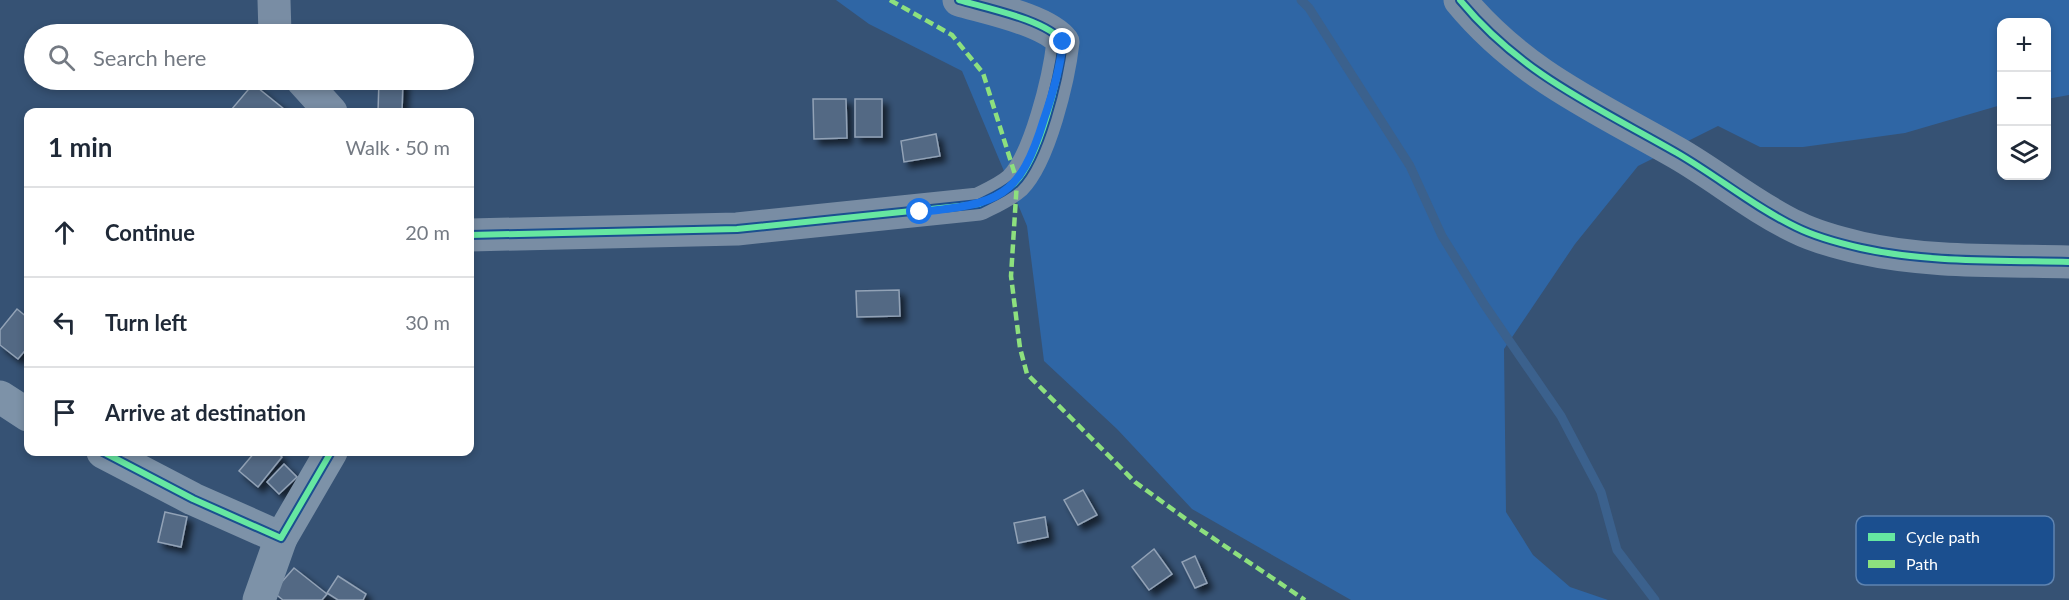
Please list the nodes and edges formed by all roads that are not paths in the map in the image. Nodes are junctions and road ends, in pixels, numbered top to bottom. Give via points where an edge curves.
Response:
1 (274, 0) edge
2 (959, 0) edge
3 (1460, 0) edge
4 (274, 24) edge
5 (311, 90) edge
6 (327, 108) edge
7 (474, 235) edge
8 (2069, 262) edge
9 (0, 397) edge
10 (24, 412) edge
11 (111, 456) edge
12 (330, 456) edge
13 (281, 538) junction
14 (259, 600) edge

1 - 4 street
2 - 7 street via 1050,31 1063,42 1060,69 1033,156 1017,181 979,204 737,229
3 - 8 street via 1484,29 1536,72 1796,227 1862,248 1915,256
5 - 6 street
9 - 10 street
11 - 13 street
12 - 13 street
13 - 14 street

